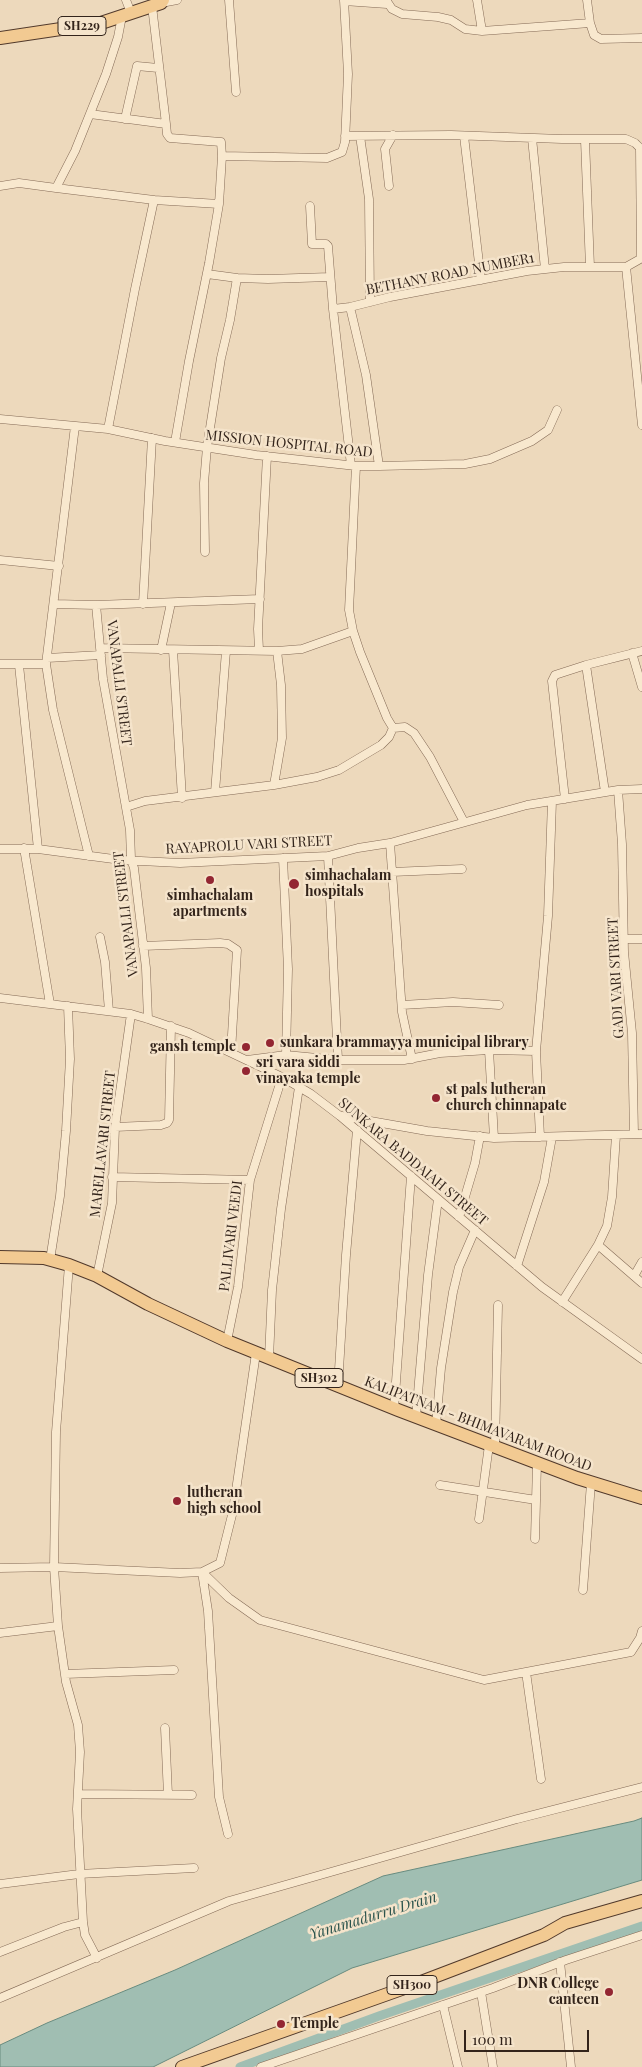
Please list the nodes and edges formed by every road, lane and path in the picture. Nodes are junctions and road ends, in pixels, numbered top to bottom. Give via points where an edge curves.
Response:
1 (126, 0) edge
2 (177, 0) edge
3 (228, 0) edge
4 (344, 0) edge
5 (477, 0) edge
6 (586, 0) edge
7 (387, 2) edge
8 (159, 3) edge
9 (126, 14) junction
10 (590, 23) junction
11 (482, 31) junction
12 (0, 38) edge
13 (642, 38) edge
14 (158, 68) junction
15 (236, 92) dead end
16 (90, 114) junction
17 (125, 119) junction
18 (166, 124) junction
19 (393, 135) junction
20 (345, 136) junction
21 (360, 136) junction
22 (464, 136) junction
23 (532, 138) junction
24 (585, 140) junction
25 (222, 156) junction
26 (0, 186) edge
27 (389, 186) dead end
28 (56, 188) junction
29 (154, 200) junction
30 (219, 204) junction
31 (310, 206) dead end
32 (642, 258) edge
33 (590, 267) junction
34 (626, 267) junction
35 (545, 269) junction
36 (207, 274) junction
37 (330, 277) junction
38 (236, 278) junction
39 (481, 280) junction
40 (370, 302) junction
41 (350, 307) junction
42 (333, 309) junction
43 (632, 336) junction
44 (642, 336) edge
45 (557, 410) dead end
46 (0, 419) edge
47 (642, 424) edge
48 (75, 426) junction
49 (108, 428) junction
50 (152, 438) junction
51 (175, 442) junction
52 (207, 447) junction
53 (268, 456) junction
54 (354, 466) junction
55 (379, 466) junction
56 (205, 552) dead end
57 (0, 560) edge
58 (59, 566) junction
59 (260, 599) junction
60 (171, 603) junction
61 (54, 604) junction
62 (143, 604) junction
63 (96, 605) junction
64 (353, 632) junction
65 (161, 650) junction
66 (173, 650) junction
67 (260, 650) junction
68 (101, 651) junction
69 (226, 651) junction
70 (277, 651) junction
71 (642, 651) edge
72 (632, 653) junction
73 (46, 661) junction
74 (0, 664) edge
75 (586, 664) junction
76 (19, 665) junction
77 (642, 687) edge
78 (393, 728) junction
79 (274, 785) junction
80 (642, 789) edge
81 (618, 790) junction
82 (215, 792) junction
83 (605, 792) junction
84 (182, 798) junction
85 (565, 799) junction
86 (552, 801) junction
87 (126, 807) junction
88 (464, 822) junction
89 (390, 843) junction
90 (24, 848) junction
91 (0, 849) edge
92 (38, 849) junction
93 (89, 856) junction
94 (328, 856) junction
95 (283, 858) junction
96 (131, 859) junction
97 (462, 869) dead end
98 (392, 872) junction
99 (100, 937) dead end
100 (624, 939) junction
101 (642, 939) edge
102 (143, 946) junction
103 (0, 998) edge
104 (50, 1004) junction
105 (402, 1005) junction
106 (499, 1005) dead end
107 (68, 1006) junction
108 (109, 1011) junction
109 (131, 1014) junction
110 (148, 1019) junction
111 (170, 1026) junction
112 (489, 1050) junction
113 (536, 1051) junction
114 (231, 1052) junction
115 (286, 1055) junction
116 (412, 1059) junction
117 (248, 1060) junction
118 (338, 1060) junction
119 (282, 1077) junction
120 (299, 1087) junction
121 (340, 1116) junction
122 (115, 1127) junction
123 (357, 1130) junction
124 (638, 1134) edge
125 (616, 1135) junction
126 (480, 1136) junction
127 (540, 1137) junction
128 (552, 1137) junction
129 (494, 1138) junction
130 (411, 1176) junction
131 (112, 1177) junction
132 (250, 1180) junction
133 (438, 1199) junction
134 (459, 1217) junction
135 (475, 1230) junction
136 (598, 1245) junction
137 (0, 1257) edge
138 (50, 1260) junction
139 (642, 1262) edge
140 (69, 1265) junction
141 (518, 1266) junction
142 (97, 1276) junction
143 (634, 1276) junction
144 (642, 1283) edge
145 (562, 1302) junction
146 (498, 1305) dead end
147 (227, 1341) junction
148 (256, 1353) junction
149 (269, 1358) junction
150 (642, 1359) edge
151 (338, 1386) junction
152 (394, 1409) junction
153 (416, 1417) junction
154 (436, 1425) junction
155 (492, 1446) junction
156 (537, 1463) junction
157 (591, 1483) junction
158 (440, 1485) dead end
159 (483, 1491) junction
160 (642, 1498) edge
161 (536, 1500) junction
162 (479, 1519) dead end
163 (535, 1539) dead end
164 (54, 1567) junction
165 (0, 1568) edge
166 (202, 1572) junction
167 (583, 1590) dead end
168 (58, 1626) junction
169 (642, 1631) edge
170 (0, 1633) edge
171 (174, 1670) dead end
172 (526, 1672) junction
173 (65, 1674) junction
174 (165, 1728) dead end
175 (541, 1779) dead end
176 (642, 1787) edge
177 (78, 1794) junction
178 (168, 1795) junction
179 (192, 1795) dead end
180 (228, 1834) dead end
181 (194, 1868) dead end
182 (79, 1874) junction
183 (0, 1884) edge
184 (642, 1902) edge
185 (83, 1922) junction
186 (642, 1935) edge
187 (0, 1952) edge
188 (97, 1958) junction
189 (560, 1962) junction
190 (481, 1992) junction
191 (0, 1998) edge
192 (443, 2005) junction
193 (274, 2065) edge
194 (182, 2067) edge
195 (261, 2067) edge
196 (458, 2067) edge
197 (493, 2067) edge
198 (570, 2067) edge

1 - 9 street
2 - 8 street
3 - 15 street
4 - 7 street
4 - 20 street via 348,74
5 - 11 street
6 - 10 street
7 - 11 street via 402,14 438,16 465,29
8 - 9 main road, SH229
8 - 14 street
9 - 12 main road, SH229 via 102,22
9 - 16 street
10 - 11 street
10 - 13 street via 594,35 601,38
14 - 17 street via 137,66
14 - 18 street
16 - 17 street
16 - 28 street
17 - 18 street
18 - 25 street via 170,138 221,142
19 - 21 street
19 - 22 street
19 - 27 street via 385,150
20 - 21 street
20 - 25 street via 342,152 327,158
21 - 40 street via 369,199
22 - 23 street
22 - 39 street
23 - 24 street
23 - 35 street
24 - 32 street via 626,139 640,148
24 - 33 street
25 - 30 street
26 - 28 street via 19,183
28 - 29 street
29 - 30 street
29 - 49 street
30 - 36 street
31 - 37 street via 312,244 328,246
32 - 34 street
33 - 34 street, BETHANY ROAD NUMBER1
33 - 35 street, BETHANY ROAD NUMBER1
34 - 43 street
35 - 39 street, BETHANY ROAD NUMBER1
36 - 38 street
36 - 51 street
37 - 38 street
37 - 42 street
38 - 52 street
39 - 40 street, BETHANY ROAD NUMBER1
40 - 41 street, BETHANY ROAD NUMBER1
41 - 42 street
41 - 55 street, BETHANY ROAD NUMBER1 via 368,383
42 - 54 street
43 - 44 street
43 - 47 street
45 - 55 street, MISSION HOSPITAL ROAD via 548,430 532,441 490,459 465,464
46 - 48 street, MISSION HOSPITAL ROAD
48 - 49 street, MISSION HOSPITAL ROAD
48 - 58 street
49 - 50 street, MISSION HOSPITAL ROAD
50 - 51 street, MISSION HOSPITAL ROAD
50 - 62 street
51 - 52 street, MISSION HOSPITAL ROAD
52 - 53 street, MISSION HOSPITAL ROAD
52 - 56 street
53 - 54 street, MISSION HOSPITAL ROAD
53 - 59 street
54 - 55 street, MISSION HOSPITAL ROAD
54 - 64 street via 349,587
57 - 58 street
58 - 61 street
59 - 60 street, VANAPALLI STREET
59 - 67 street
60 - 62 street, VANAPALLI STREET
60 - 65 street
61 - 63 street
61 - 73 street
62 - 63 street, VANAPALLI STREET
63 - 68 street, VANAPALLI STREET
64 - 70 street via 302,649
64 - 78 street
65 - 66 street
65 - 68 street
66 - 69 street
66 - 84 street
67 - 69 street
67 - 70 street
68 - 73 street
68 - 87 street, VANAPALLI STREET via 108,712
69 - 82 street
70 - 79 street via 282,738
71 - 72 street
72 - 75 street
72 - 77 street
73 - 76 street
73 - 93 street via 54,710
74 - 76 street
75 - 83 street
75 - 85 street via 555,675 552,680
76 - 92 street
78 - 79 street via 381,744 339,770
78 - 88 street via 405,727 414,732
79 - 82 street
80 - 81 street, RAYAPROLU VARI STREET
81 - 83 street, RAYAPROLU VARI STREET
81 - 100 street, GADI VARI STREET
82 - 84 street
83 - 85 street, RAYAPROLU VARI STREET
84 - 87 street via 145,801
85 - 86 street, RAYAPROLU VARI STREET
86 - 88 street, RAYAPROLU VARI STREET
86 - 113 street via 548,916
87 - 96 street, VANAPALLI STREET
88 - 89 street, RAYAPROLU VARI STREET
89 - 94 street, RAYAPROLU VARI STREET
89 - 98 street
90 - 91 street, RAYAPROLU VARI STREET
90 - 92 street, RAYAPROLU VARI STREET
90 - 104 street
92 - 93 street, RAYAPROLU VARI STREET
93 - 96 street, RAYAPROLU VARI STREET
94 - 95 street, RAYAPROLU VARI STREET
94 - 118 street
95 - 96 street, RAYAPROLU VARI STREET via 180,863
95 - 115 street via 288,959
96 - 102 street, VANAPALLI STREET
97 - 98 street
98 - 105 street
99 - 108 street
100 - 101 street
100 - 124 street, GADI VARI STREET
102 - 110 street, VANAPALLI STREET
102 - 114 street via 220,943 237,950
103 - 104 street, SUNKARA BADDAIAH STREET
104 - 107 street, SUNKARA BADDAIAH STREET
105 - 106 street via 453,1002
105 - 116 street
107 - 108 street, SUNKARA BADDAIAH STREET
107 - 138 street via 70,1059 66,1131
108 - 109 street, SUNKARA BADDAIAH STREET
109 - 110 street, SUNKARA BADDAIAH STREET
109 - 122 street, MARELLAVARI STREET
110 - 111 street, SUNKARA BADDAIAH STREET
111 - 114 street, SUNKARA BADDAIAH STREET
111 - 122 street via 169,1120 162,1125
112 - 113 street
112 - 116 street via 440,1053
112 - 129 street
113 - 127 street
114 - 117 street, SUNKARA BADDAIAH STREET
115 - 117 street
115 - 118 street
116 - 118 street
117 - 119 street, SUNKARA BADDAIAH STREET
119 - 120 street, SUNKARA BADDAIAH STREET
119 - 132 street, PALLIVARI VEEDI
120 - 121 street, SUNKARA BADDAIAH STREET
120 - 149 street via 272,1290
121 - 123 street, SUNKARA BADDAIAH STREET
121 - 126 street via 427,1131
122 - 131 street, MARELLAVARI STREET
123 - 130 street, SUNKARA BADDAIAH STREET
123 - 151 street
124 - 125 street
125 - 128 street
125 - 136 street via 612,1197 607,1226
126 - 129 street
126 - 134 street
127 - 128 street
127 - 129 street
128 - 141 street via 544,1182
130 - 133 street, SUNKARA BADDAIAH STREET
130 - 152 street
131 - 132 street
131 - 142 street, MARELLAVARI STREET via 112,1202
132 - 147 street, PALLIVARI VEEDI via 238,1287
133 - 134 street, SUNKARA BADDAIAH STREET
133 - 153 street
134 - 135 street, SUNKARA BADDAIAH STREET
135 - 141 street, SUNKARA BADDAIAH STREET
135 - 154 street via 459,1267 453,1292 440,1368
136 - 143 street
136 - 145 street
137 - 138 main road, KALIPATNAM - BHIMAVARAM ROOAD / SH302
138 - 140 main road, KALIPATNAM - BHIMAVARAM ROOAD / SH302
139 - 143 street
140 - 142 main road, KALIPATNAM - BHIMAVARAM ROOAD / SH302
140 - 164 street via 56,1432
141 - 145 street, SUNKARA BADDAIAH STREET
142 - 147 main road, KALIPATNAM - BHIMAVARAM ROOAD / SH302
143 - 144 street
145 - 150 street, SUNKARA BADDAIAH STREET
146 - 155 street
147 - 148 main road, KALIPATNAM - BHIMAVARAM ROOAD / SH302
148 - 149 main road, KALIPATNAM - BHIMAVARAM ROOAD / SH302
148 - 166 street via 233,1510 220,1563
149 - 151 main road, KALIPATNAM - BHIMAVARAM ROOAD / SH302
151 - 152 main road, KALIPATNAM - BHIMAVARAM ROOAD / SH302
152 - 153 main road, KALIPATNAM - BHIMAVARAM ROOAD / SH302
153 - 154 main road, KALIPATNAM - BHIMAVARAM ROOAD / SH302
154 - 155 main road, KALIPATNAM - BHIMAVARAM ROOAD / SH302
155 - 156 main road, KALIPATNAM - BHIMAVARAM ROOAD / SH302
155 - 159 street
156 - 157 main road, KALIPATNAM - BHIMAVARAM ROOAD / SH302
156 - 161 street
157 - 160 main road, KALIPATNAM - BHIMAVARAM ROOAD / SH302
157 - 167 street
158 - 159 street
159 - 161 street
159 - 162 street
161 - 163 street
164 - 165 street
164 - 166 street
164 - 168 street
166 - 172 street via 229,1598 260,1620 484,1680
166 - 180 street via 208,1611 219,1797
168 - 170 street
168 - 173 street
169 - 172 street via 631,1652
171 - 173 street
172 - 175 street
173 - 177 street via 78,1725
174 - 178 street
176 - 188 street via 498,1824 229,1901
177 - 178 street
177 - 182 street
178 - 179 street
181 - 182 street
182 - 183 street
182 - 185 street
184 - 194 main road, SH300 via 565,1923 544,1935 421,1982
185 - 187 street
185 - 188 street
186 - 189 street
188 - 191 street
189 - 190 street
189 - 198 street
190 - 192 street
190 - 197 street
192 - 193 street
192 - 196 street
193 - 195 street

